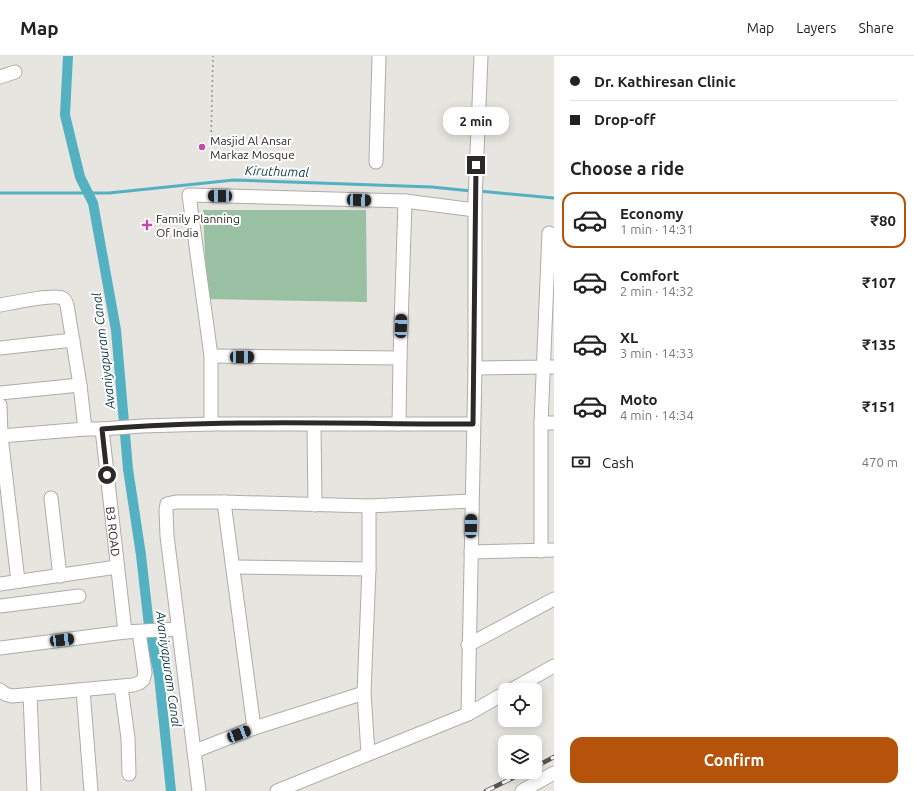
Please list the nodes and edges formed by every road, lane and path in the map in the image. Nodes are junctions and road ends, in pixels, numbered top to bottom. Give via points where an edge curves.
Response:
1 (213, 56) edge
2 (379, 56) edge
3 (481, 56) edge
4 (15, 72) dead end
5 (0, 77) edge
6 (211, 142) dead end
7 (376, 162) dead end
8 (405, 201) junction
9 (475, 205) junction
10 (549, 233) dead end
11 (551, 252) edge
12 (550, 304) edge
13 (0, 305) edge
14 (73, 340) junction
15 (0, 348) edge
16 (211, 356) junction
17 (400, 358) junction
18 (549, 367) edge
19 (475, 368) junction
20 (80, 385) junction
21 (0, 394) edge
22 (0, 405) edge
23 (548, 423) edge
24 (211, 424) junction
25 (314, 424) junction
26 (399, 424) junction
27 (473, 424) junction
28 (86, 429) junction
29 (102, 429) junction
30 (1, 436) junction
31 (51, 498) dead end
32 (472, 501) junction
33 (224, 502) junction
34 (315, 504) junction
35 (369, 506) junction
36 (547, 550) edge
37 (471, 552) junction
38 (117, 567) junction
39 (233, 567) junction
40 (369, 570) junction
41 (60, 576) junction
42 (18, 581) junction
43 (0, 584) edge
44 (79, 596) dead end
45 (554, 599) edge
46 (0, 606) edge
47 (178, 629) junction
48 (125, 632) junction
49 (141, 632) junction
50 (468, 644) junction
51 (0, 648) edge
52 (554, 666) edge
53 (524, 683) edge
54 (121, 687) junction
55 (0, 690) edge
56 (83, 690) junction
57 (364, 693) junction
58 (30, 695) junction
59 (498, 697) edge
60 (468, 714) junction
61 (254, 728) junction
62 (195, 751) junction
63 (368, 754) junction
64 (554, 773) edge
65 (129, 774) dead end
66 (34, 791) edge
67 (91, 791) edge
68 (199, 791) edge
69 (278, 791) edge
70 (522, 791) edge

1 - 6 path
2 - 7 street
3 - 9 street
4 - 5 street
8 - 9 street
8 - 16 street via 189,195
8 - 17 street
9 - 19 street
10 - 11 street
11 - 12 street
12 - 18 street
13 - 14 street via 61,297 67,305
14 - 15 street
14 - 20 street
16 - 17 street
16 - 24 street
17 - 26 street
18 - 19 street
18 - 23 street
19 - 27 street
20 - 21 street
20 - 28 street
22 - 30 street
23 - 36 street
24 - 25 street
24 - 29 street
25 - 26 street
25 - 34 street
26 - 27 street
27 - 32 street
28 - 29 street
28 - 30 street
29 - 38 street, B3 ROAD
30 - 42 street
31 - 41 street
32 - 35 street
32 - 37 street
33 - 34 street
33 - 39 street
33 - 47 street via 168,502 166,506
34 - 35 street
35 - 40 street
36 - 37 street
37 - 50 street
38 - 41 street
38 - 48 street, B3 ROAD
39 - 40 street
39 - 61 street
40 - 57 street
41 - 42 street
42 - 43 street
44 - 46 street
45 - 50 street
47 - 49 street
47 - 62 street
48 - 49 street
48 - 51 street
49 - 54 street via 145,673 143,680 134,685
50 - 60 street
52 - 53 street
54 - 56 street
54 - 65 street via 128,738
55 - 58 street via 12,696
56 - 58 street
56 - 67 street
57 - 61 street
57 - 63 street
58 - 66 street
59 - 60 street
60 - 63 street
61 - 62 street
62 - 68 street
63 - 69 street
64 - 70 street

